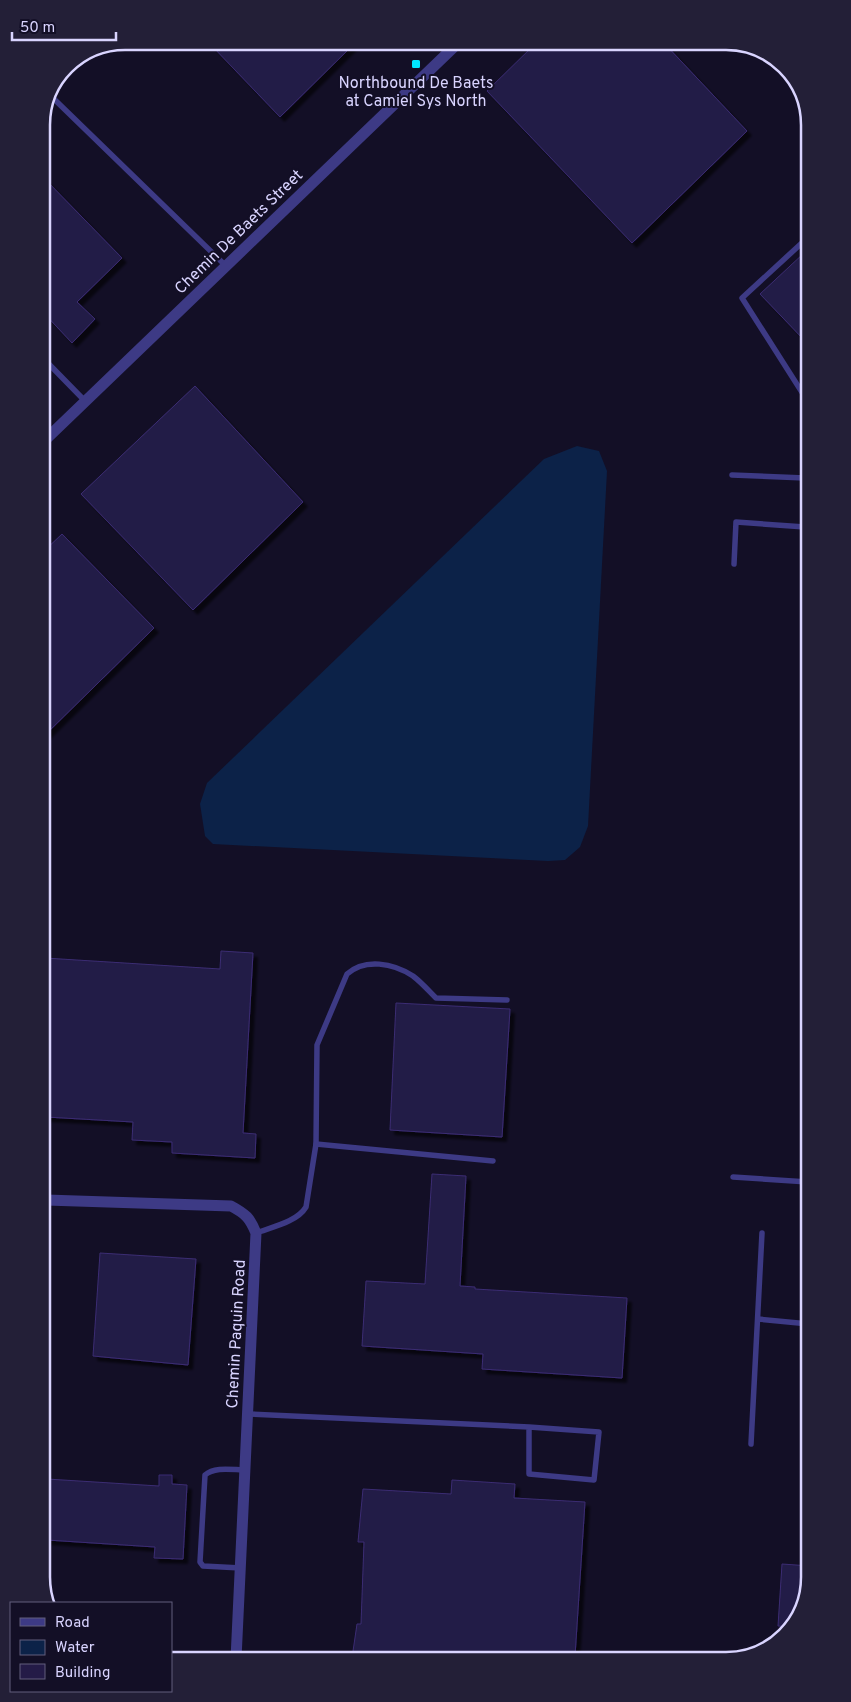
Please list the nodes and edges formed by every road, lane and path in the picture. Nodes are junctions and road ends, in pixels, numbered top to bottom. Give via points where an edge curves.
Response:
1 (451, 50) edge
2 (55, 100) edge
3 (801, 244) edge
4 (226, 266) junction
5 (50, 365) edge
6 (801, 391) edge
7 (85, 401) junction
8 (50, 435) edge
9 (732, 476) dead end
10 (801, 478) edge
11 (801, 527) edge
12 (734, 564) dead end
13 (507, 1000) dead end
14 (316, 1144) junction
15 (493, 1160) dead end
16 (733, 1177) dead end
17 (801, 1182) edge
18 (50, 1200) edge
19 (256, 1233) junction
20 (762, 1233) dead end
21 (758, 1319) junction
22 (801, 1323) edge
23 (248, 1414) junction
24 (529, 1427) junction
25 (750, 1444) dead end
26 (246, 1470) junction
27 (241, 1568) junction
28 (236, 1652) edge

1 - 4 street, Chemin De Baets Street
2 - 4 lane
3 - 6 lane via 742,298
4 - 7 street, Chemin De Baets Street
5 - 7 lane
7 - 8 street, Chemin De Baets Street
9 - 10 lane
11 - 12 lane via 736,522
13 - 14 lane via 436,998 413,976 401,970 383,964 355,967 347,974 317,1044
14 - 15 lane
14 - 19 lane via 306,1207 302,1214
16 - 17 lane
18 - 19 street via 231,1206 252,1222
19 - 23 street, Chemin Paquin Road
20 - 21 lane
21 - 22 lane
21 - 25 lane
23 - 24 lane
23 - 26 street, Chemin Paquin Road
24 - 24 lane via 599,1432 594,1480 529,1474
26 - 27 street, Chemin Paquin Road
26 - 27 lane via 216,1469 205,1475 200,1562 203,1566
27 - 28 street, Chemin Paquin Road

